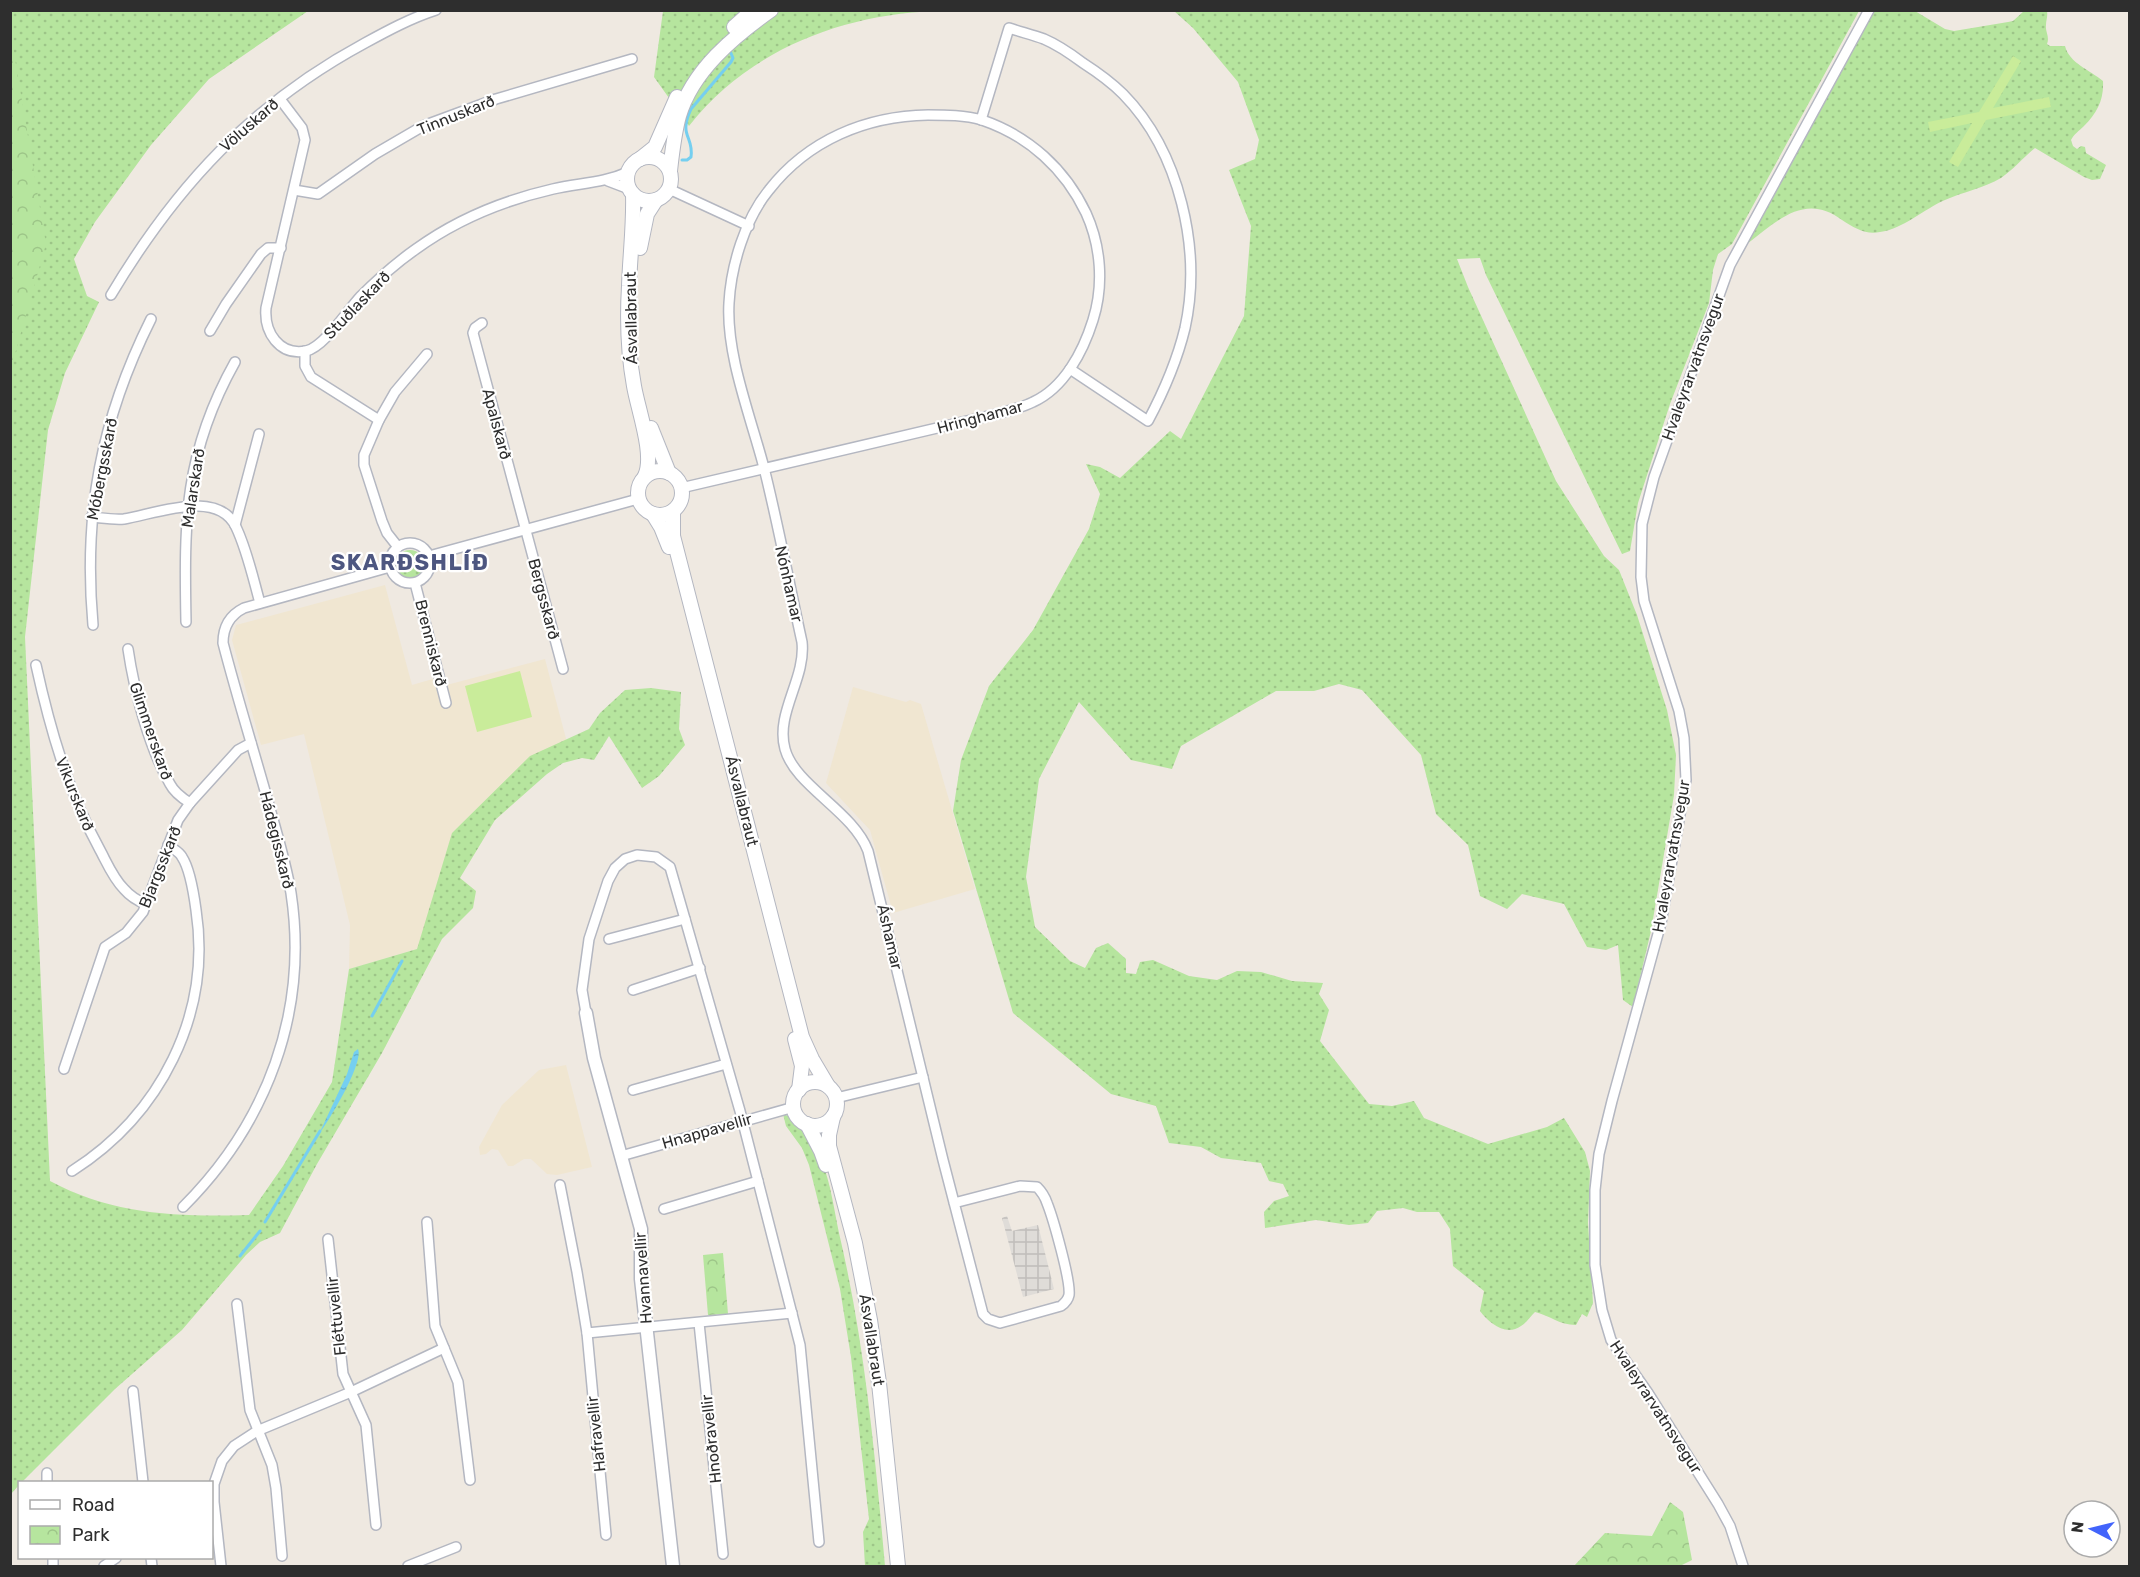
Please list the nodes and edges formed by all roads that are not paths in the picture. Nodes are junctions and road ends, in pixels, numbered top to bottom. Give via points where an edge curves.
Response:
1 (436, 10) edge
2 (753, 10) edge
3 (771, 10) edge
4 (1869, 10) edge
5 (632, 59) dead end
6 (280, 99) junction
7 (981, 120) junction
8 (640, 159) junction
9 (670, 171) junction
10 (628, 172) junction
11 (608, 181) junction
12 (669, 189) junction
13 (294, 190) junction
14 (631, 192) junction
15 (656, 200) junction
16 (749, 226) junction
17 (280, 248) junction
18 (111, 295) dead end
19 (151, 319) dead end
20 (482, 323) dead end
21 (210, 331) dead end
22 (304, 351) junction
23 (427, 354) dead end
24 (235, 362) dead end
25 (1070, 369) junction
26 (379, 420) junction
27 (259, 434) dead end
28 (764, 469) junction
29 (669, 473) junction
30 (645, 476) junction
31 (681, 488) junction
32 (638, 499) junction
33 (188, 506) junction
34 (673, 511) junction
35 (653, 514) junction
36 (91, 517) junction
37 (236, 525) junction
38 (526, 529) junction
39 (398, 547) junction
40 (429, 556) junction
41 (390, 567) junction
42 (415, 583) junction
43 (260, 603) junction
44 (186, 622) dead end
45 (93, 625) dead end
46 (128, 650) dead end
47 (36, 665) dead end
48 (563, 669) dead end
49 (791, 699) joint
50 (446, 703) dead end
51 (251, 743) junction
52 (190, 803) junction
53 (168, 845) junction
54 (146, 904) junction
55 (685, 919) junction
56 (609, 939) dead end
57 (700, 968) junction
58 (633, 990) dead end
59 (585, 1008) joint
60 (726, 1064) junction
61 (64, 1069) dead end
62 (923, 1077) junction
63 (828, 1086) junction
64 (633, 1090) dead end
65 (799, 1090) junction
66 (836, 1098) junction
67 (794, 1107) junction
68 (833, 1117) junction
69 (742, 1122) junction
70 (807, 1124) junction
71 (621, 1156) junction
72 (72, 1171) dead end
73 (758, 1180) junction
74 (560, 1185) dead end
75 (954, 1203) junction
76 (183, 1207) dead end
77 (664, 1209) dead end
78 (427, 1222) dead end
79 (328, 1239) dead end
80 (237, 1304) dead end
81 (792, 1313) junction
82 (699, 1323) junction
83 (646, 1328) junction
84 (586, 1333) junction
85 (444, 1348) junction
86 (133, 1391) dead end
87 (351, 1392) junction
88 (257, 1431) junction
89 (470, 1480) dead end
90 (143, 1481) edge
91 (376, 1525) dead end
92 (606, 1534) dead end
93 (819, 1542) dead end
94 (215, 1544) edge
95 (456, 1547) dead end
96 (723, 1554) dead end
97 (282, 1556) dead end
98 (670, 1564) edge
99 (221, 1566) edge
100 (408, 1566) edge
101 (889, 1566) edge
102 (898, 1566) edge
103 (1743, 1566) edge

1 - 6 street, Völuskarð via 355,49
2 - 8 main road via 725,34 693,72 679,93 659,141
3 - 9 main road via 733,40 704,70 690,92 679,115
4 - 103 street, Hvaleyrarvatnsvegur via 1730,266 1654,477 1642,524 1644,601 1679,711 1686,780 1661,923 1599,1154 1595,1265 1611,1340 1718,1504
5 - 13 street, Tinnuskarð via 457,112 389,145 322,192
6 - 13 street via 304,134
6 - 18 street, Völuskarð via 238,133 185,187
7 - 16 street, Hringhamar via 916,115 888,118 847,130 826,140 784,173 759,205
7 - 25 street, Hringhamar via 1019,137 1051,160 1077,195 1093,228 1100,268 1098,306 1087,342
7 - 25 street via 1009,28 1066,50 1123,94 1144,120 1176,179 1190,254 1189,294 1176,358 1166,388 1148,421
8 - 9 main road via 655,157
8 - 10 main road
9 - 12 main road
10 - 11 street, Stuðlaskarð
10 - 14 main road
11 - 14 street, Stuðlaskarð
11 - 22 street, Stuðlaskarð via 515,200 435,236 378,280 317,346
12 - 15 main road
12 - 16 street
13 - 17 street
14 - 15 main road via 643,201
14 - 30 main road, Ásvallabraut via 634,219 628,294 629,345 648,448
15 - 29 main road, Ásvallabraut via 642,233 636,321 648,419
16 - 28 street, Hringhamar via 731,287 729,332
17 - 21 street via 268,248 261,254
17 - 22 street via 266,309 267,327 282,347
19 - 36 street, Móbergsskarð via 111,417
20 - 38 street, Apalskarð via 473,333
22 - 26 street via 311,377
23 - 26 street via 395,392
24 - 33 street, Malarskarð via 206,422
25 - 28 street, Hringhamar via 1034,402 1001,413
26 - 39 street via 364,465 382,521
27 - 37 street
28 - 31 street, Hringhamar
28 - 49 street, Nónhamar via 802,642 802,661
29 - 30 main road via 657,471
29 - 31 main road
30 - 32 main road via 638,486
31 - 34 main road via 681,500
32 - 35 main road
32 - 38 street
33 - 36 street via 121,519
33 - 37 street via 214,508
33 - 44 street, Malarskarð via 184,549
34 - 35 main road
34 - 63 main road, Ásvallabraut via 673,536 802,1037
35 - 65 main road, Ásvallabraut via 674,565 801,1058
36 - 45 street, Móbergsskarð
37 - 43 street
38 - 40 street
38 - 48 street, Bergsskarð
39 - 40 street via 416,544
39 - 41 street via 391,556
40 - 42 street via 426,576
41 - 42 street via 399,580
41 - 43 street, Hádegisskarð
42 - 50 street, Brenniskarð
43 - 51 street, Hádegisskarð via 233,615 223,637
46 - 52 street, Glimmerskarð via 152,742 170,785
47 - 54 street, Vikurskarð via 56,744 89,829 118,883
49 - 62 street, Áshamar via 783,736 790,762 859,832 868,851
51 - 52 street, Bjargsskarð via 238,750
51 - 76 street, Hádegisskarð via 291,893 295,937 291,1004 277,1059 254,1113 230,1154
52 - 53 street, Bjargsskarð
53 - 54 street, Bjargsskarð
53 - 72 street via 182,856 196,914 197,974 189,1018 171,1065 144,1107 110,1144
54 - 61 street, Bjargsskarð via 132,927 105,947
55 - 56 street
55 - 57 street
55 - 59 street via 670,867 656,857 643,855 620,863 608,881 589,939 582,979
57 - 58 street
57 - 60 street
59 - 71 street, Hvannavellir via 594,1058
60 - 64 street
60 - 69 street
62 - 66 street
62 - 75 street, Áshamar
63 - 65 main road via 815,1082
63 - 66 main road
65 - 67 main road
66 - 68 main road
67 - 69 street, Hnappavellir
67 - 70 main road
68 - 70 main road via 819,1125
68 - 102 main road, Ásvallabraut via 829,1146 855,1243 874,1347
69 - 71 street, Hnappavellir
69 - 73 street
70 - 101 main road, Ásvallabraut via 827,1168 857,1296 867,1354
71 - 83 street, Hvannavellir via 641,1229
73 - 77 street
73 - 81 street
74 - 84 street, Hafravellir
75 - 75 street, Áshamar via 1020,1185 1037,1187 1047,1202 1063,1260 1069,1291 1066,1303 1000,1323 982,1314
78 - 85 street via 435,1326
79 - 87 street, Fléttuvellir via 343,1374
80 - 88 street via 250,1410
81 - 82 street
81 - 93 street via 800,1345
82 - 83 street
82 - 96 street, Hnoðravellir
83 - 84 street
83 - 98 street, Hvannavellir
84 - 92 street, Hafravellir
85 - 87 street
85 - 89 street via 458,1382
86 - 90 street
87 - 88 street
87 - 91 street, Fléttuvellir via 366,1425
88 - 94 street via 234,1446 217,1472
88 - 97 street via 272,1465
94 - 99 street
95 - 100 street

